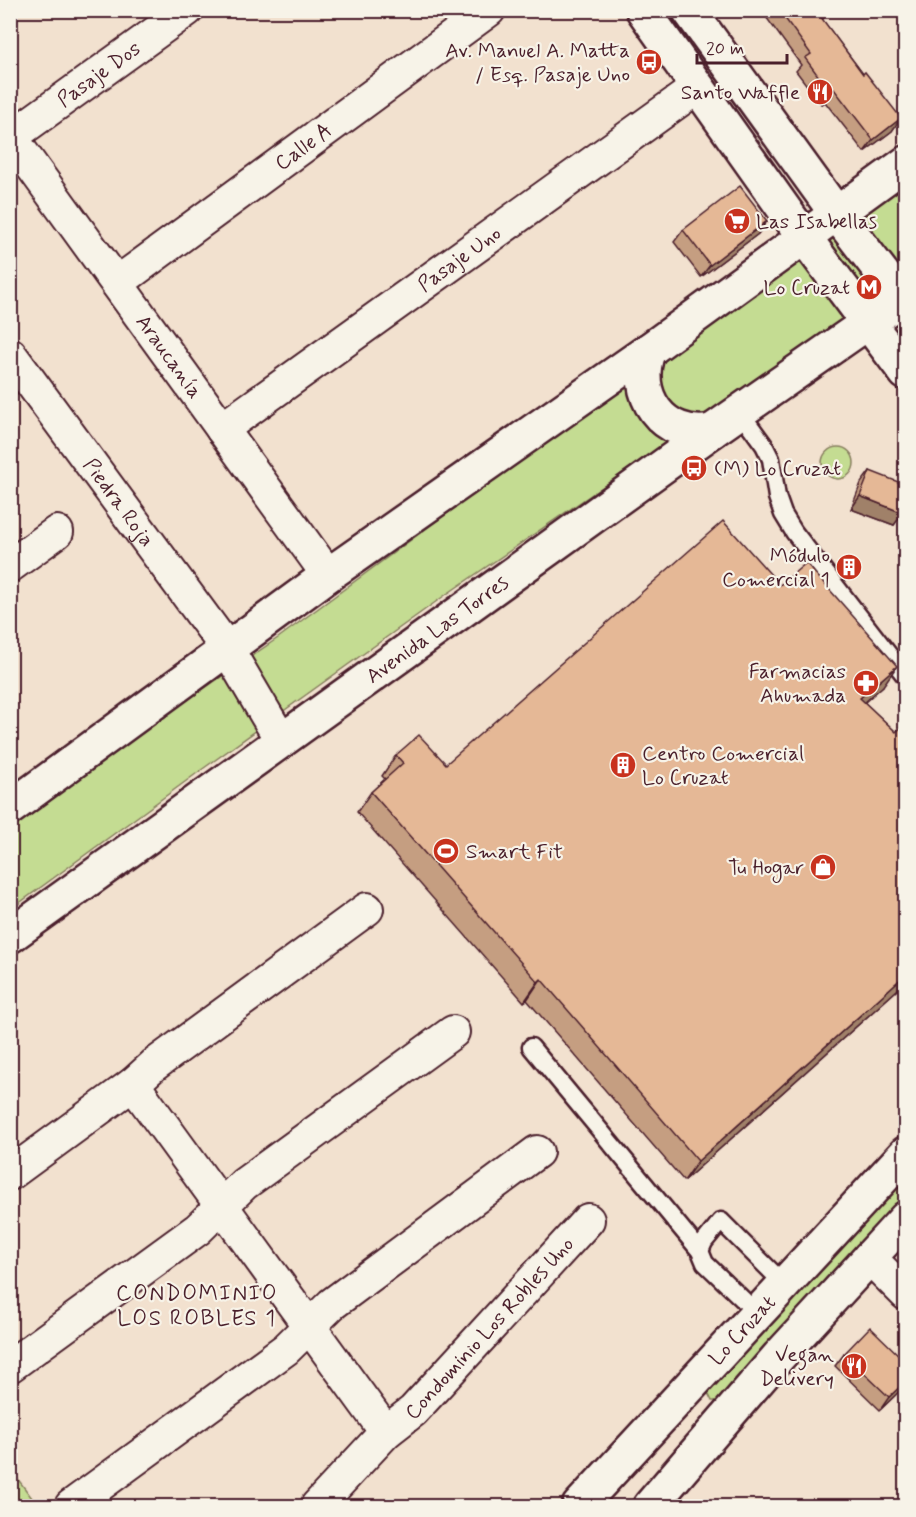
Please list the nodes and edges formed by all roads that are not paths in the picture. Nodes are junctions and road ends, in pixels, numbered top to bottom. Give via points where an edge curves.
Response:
1 (187, 10) edge
2 (489, 10) edge
3 (643, 10) edge
4 (689, 10) edge
5 (698, 87) junction
6 (11, 136) edge
7 (906, 163) edge
8 (836, 213) junction
9 (804, 237) junction
10 (117, 283) junction
11 (904, 299) edge
12 (867, 322) junction
13 (648, 350) junction
14 (10, 354) edge
15 (906, 373) edge
16 (740, 412) junction
17 (222, 429) junction
18 (712, 431) junction
19 (57, 532) dead end
20 (10, 566) edge
21 (328, 575) junction
22 (228, 650) junction
23 (906, 677) edge
24 (282, 740) junction
25 (10, 808) edge
26 (367, 909) dead end
27 (10, 936) edge
28 (453, 1032) dead end
29 (531, 1047) dead end
30 (133, 1084) junction
31 (537, 1152) dead end
32 (906, 1153) edge
33 (10, 1174) edge
34 (222, 1206) junction
35 (906, 1218) edge
36 (588, 1220) dead end
37 (700, 1251) junction
38 (869, 1257) junction
39 (784, 1284) junction
40 (906, 1294) edge
41 (757, 1313) junction
42 (309, 1327) junction
43 (10, 1366) edge
44 (386, 1432) junction
45 (71, 1506) edge
46 (317, 1506) edge
47 (579, 1506) edge
48 (650, 1506) edge

1 - 6 street, Pasaje Dos
2 - 10 street, Calle A
3 - 5 street
4 - 8 street
5 - 9 street
5 - 17 street, Pasaje Uno
6 - 10 street, Araucanía
7 - 8 street
8 - 9 street
8 - 11 street
9 - 12 street
9 - 13 street
10 - 17 street, Araucanía
11 - 12 street, Avenida Las Torres
12 - 15 street
12 - 16 street, Avenida Las Torres
13 - 18 street via 644,383 656,411 672,426 685,431
13 - 21 street
14 - 22 street, Piedra Roja
16 - 18 street, Avenida Las Torres
16 - 23 lane via 771,459 777,497 794,532
17 - 21 street, Araucanía
18 - 24 street, Avenida Las Torres
19 - 20 street
21 - 22 street
22 - 24 street, Piedra Roja
22 - 25 street
24 - 27 street, Avenida Las Torres
26 - 30 street
28 - 34 street via 244,1184
29 - 37 lane
30 - 33 street
30 - 34 street, Condominio Los Robles Uno
31 - 42 street via 332,1304
32 - 39 street, Lo Cruzat
34 - 42 street, Condominio Los Robles Uno
34 - 43 street via 198,1229
35 - 38 street
36 - 44 street, Condominio Los Robles Uno via 413,1411
37 - 39 lane via 721,1221
37 - 41 lane via 705,1263
38 - 40 street
38 - 48 street
39 - 41 street, Lo Cruzat
41 - 47 street, Lo Cruzat
42 - 44 street, Condominio Los Robles Uno
42 - 45 street via 286,1349
44 - 46 street, Condominio Los Robles Uno

